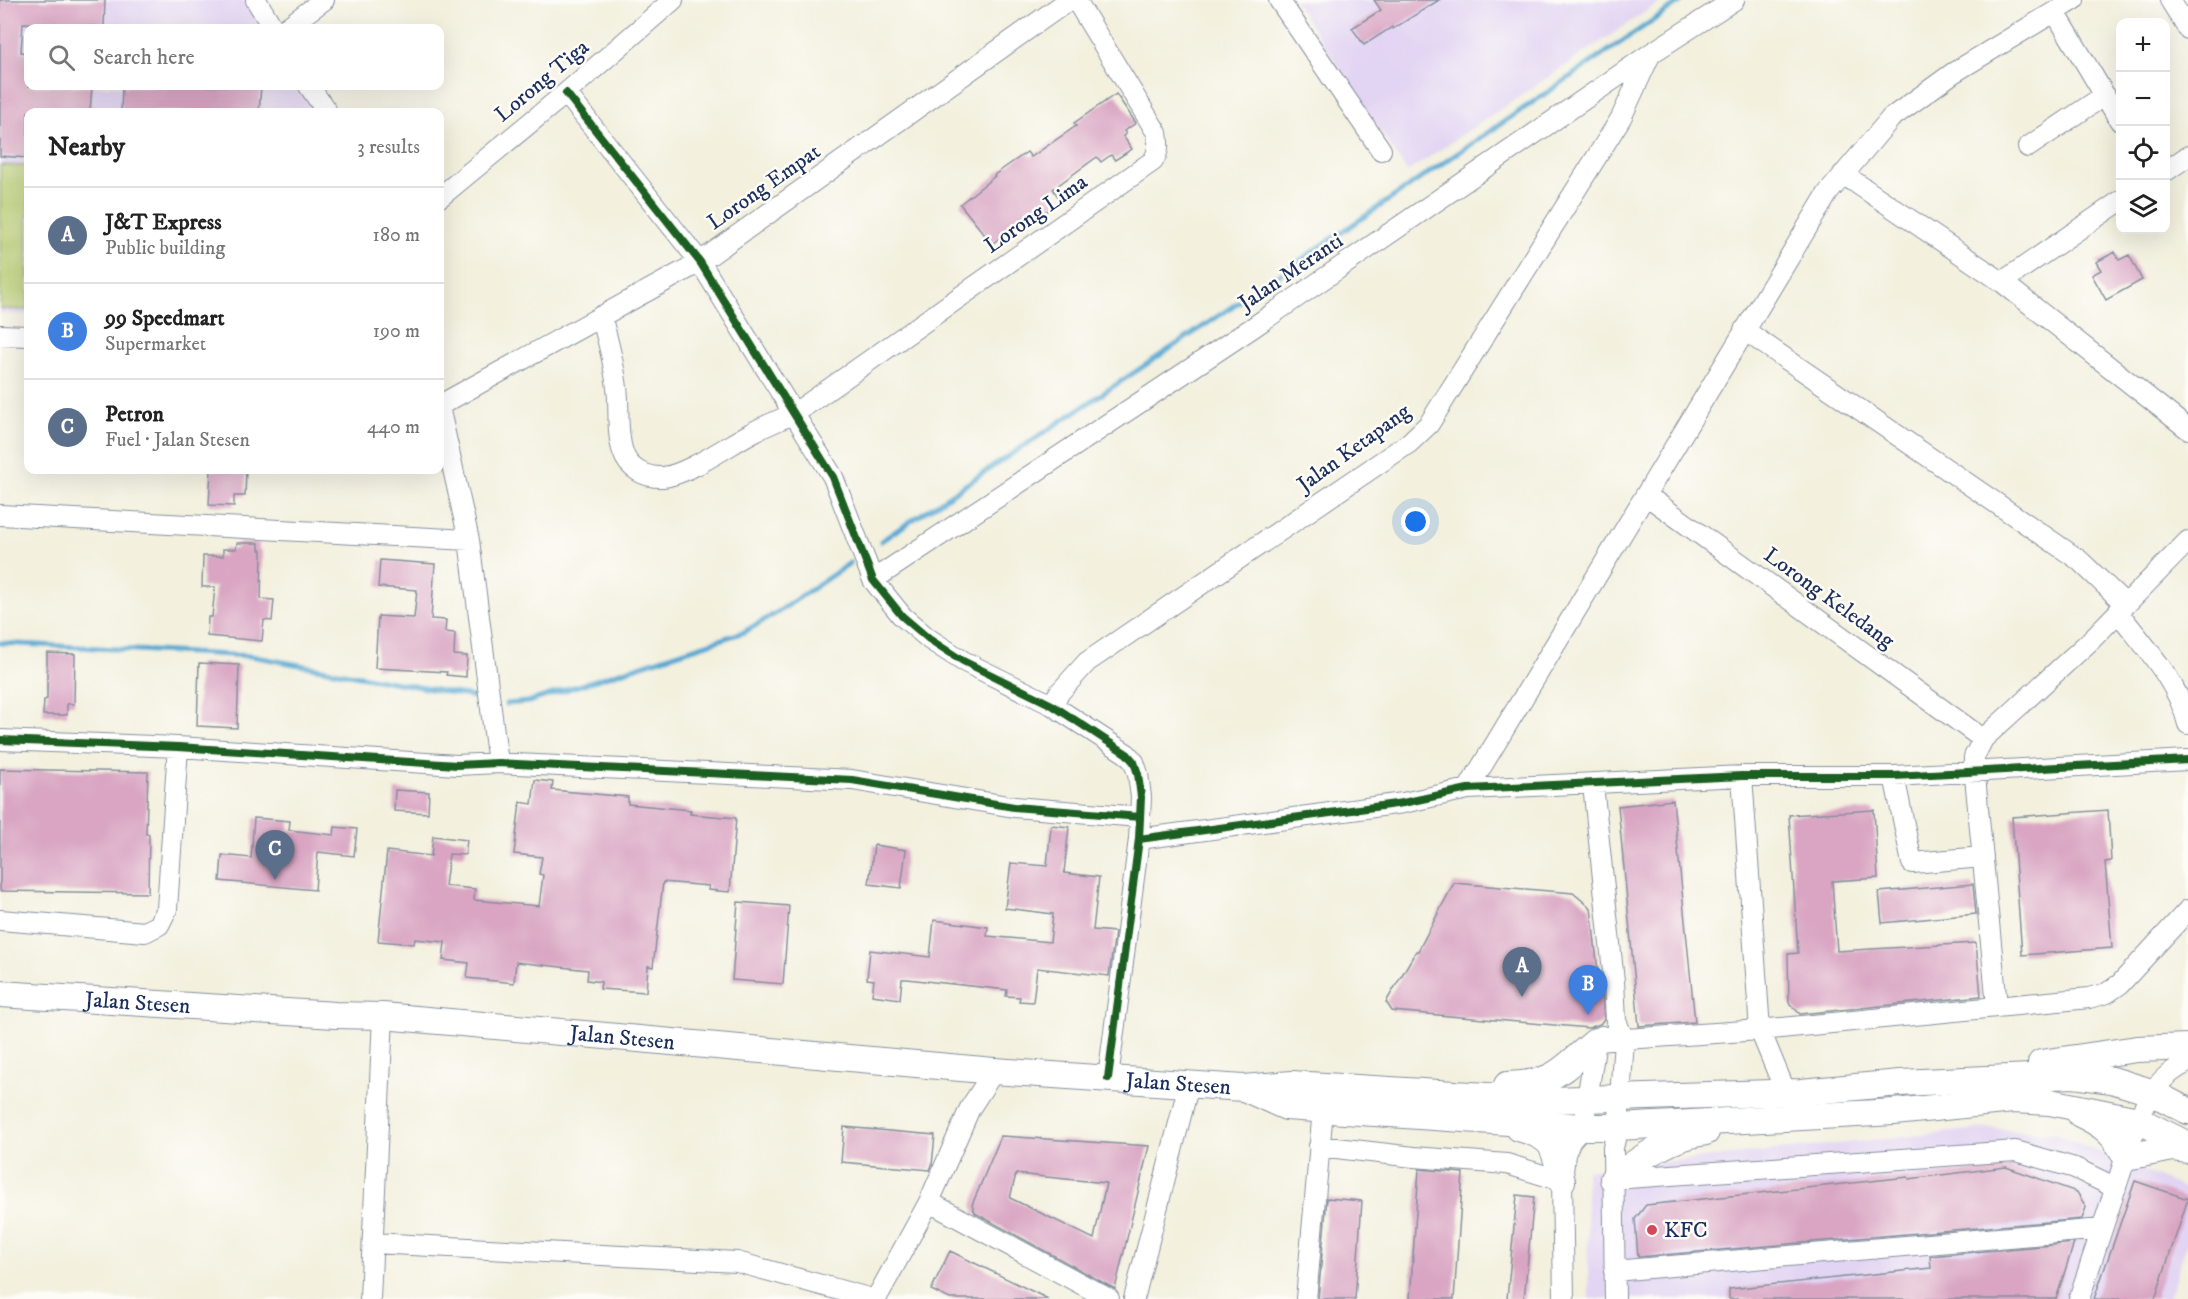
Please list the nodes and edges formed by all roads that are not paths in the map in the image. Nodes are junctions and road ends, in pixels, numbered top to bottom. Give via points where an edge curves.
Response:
1 (256, 0) edge
2 (324, 0) edge
3 (673, 0) edge
4 (1069, 0) edge
5 (1076, 0) edge
6 (1279, 0) edge
7 (1734, 0) edge
8 (2074, 0) edge
9 (2170, 0) edge
10 (2055, 12) junction
11 (271, 24) edge
12 (291, 24) edge
13 (2188, 29) edge
14 (1650, 54) junction
15 (312, 90) edge
16 (566, 93) junction
17 (2105, 95) junction
18 (324, 108) edge
19 (2116, 114) edge
20 (2028, 147) dead end
21 (1381, 150) dead end
22 (2188, 156) edge
23 (2170, 168) edge
24 (1843, 174) junction
25 (444, 194) edge
26 (2116, 204) edge
27 (700, 262) junction
28 (2002, 282) junction
29 (602, 316) junction
30 (1744, 330) junction
31 (0, 335) edge
32 (24, 336) edge
33 (444, 403) edge
34 (795, 413) junction
35 (444, 429) edge
36 (2188, 429) edge
37 (1646, 495) junction
38 (0, 515) edge
39 (469, 540) junction
40 (2188, 542) edge
41 (873, 580) junction
42 (2122, 608) junction
43 (1052, 705) junction
44 (2188, 724) edge
45 (1983, 739) junction
46 (0, 740) edge
47 (178, 747) junction
48 (2188, 760) edge
49 (498, 763) junction
50 (1975, 772) junction
51 (1742, 776) junction
52 (1894, 776) junction
53 (1593, 785) junction
54 (1468, 789) junction
55 (1140, 817) junction
56 (1139, 839) junction
57 (1983, 857) junction
58 (2188, 909) edge
59 (0, 920) edge
60 (0, 994) edge
61 (1998, 1006) junction
62 (383, 1016) junction
63 (1616, 1021) junction
64 (1760, 1030) junction
65 (1624, 1040) junction
66 (1596, 1041) junction
67 (2188, 1047) edge
68 (2188, 1062) edge
69 (994, 1071) junction
70 (1108, 1078) junction
71 (1995, 1079) junction
72 (1189, 1084) junction
73 (1243, 1088) junction
74 (1396, 1090) junction
75 (2151, 1092) junction
76 (1786, 1093) junction
77 (1620, 1098) junction
78 (1586, 1099) junction
79 (2050, 1102) junction
80 (1323, 1109) junction
81 (2188, 1111) edge
82 (1828, 1115) junction
83 (2138, 1120) junction
84 (1497, 1122) junction
85 (1583, 1127) junction
86 (1618, 1127) junction
87 (2188, 1145) edge
88 (1319, 1146) junction
89 (2188, 1150) edge
90 (2126, 1157) junction
91 (1613, 1179) junction
92 (1562, 1181) junction
93 (2116, 1188) junction
94 (929, 1202) junction
95 (2102, 1229) junction
96 (373, 1243) junction
97 (1614, 1271) junction
98 (370, 1299) edge
99 (874, 1299) edge
100 (1109, 1299) edge
101 (1134, 1299) edge
102 (1306, 1299) edge
103 (1564, 1299) edge
104 (1615, 1299) edge
105 (2079, 1299) edge

1 - 11 street
2 - 12 street
3 - 16 street, Lorong Tiga
4 - 27 street, Lorong Empat
5 - 34 street, Lorong Lima via 1157,133 1160,144 1153,161
6 - 21 street
7 - 14 street, Jalan Meranti
8 - 10 street
9 - 13 street
10 - 17 street
10 - 24 street via 1953,73 1892,118
14 - 41 street, Jalan Meranti via 1245,332
14 - 43 street, Jalan Ketapang via 1621,118 1429,424 1409,443 1087,662
15 - 18 street
16 - 25 street, Lorong Tiga
16 - 27 street
17 - 19 street
17 - 20 street
22 - 23 street
24 - 28 street
24 - 30 street
26 - 28 street
27 - 29 street, Lorong Empat
27 - 34 street
28 - 36 street
29 - 33 street, Lorong Empat
29 - 34 street, Lorong Lima via 617,389 623,454 632,467 645,475 663,477 680,473
30 - 37 street
30 - 42 street via 2079,560
31 - 32 street
34 - 41 street via 833,477
35 - 39 street
37 - 45 street, Lorong Keledang
37 - 54 street
38 - 39 street
39 - 49 street
40 - 42 street
41 - 43 street via 902,616 928,639
42 - 44 street via 2174,686
42 - 45 street
43 - 55 street via 1134,762 1140,785
45 - 50 street via 1974,758
46 - 47 street
47 - 49 street via 457,765
47 - 59 street via 167,909 159,925 145,932
48 - 50 street
49 - 55 street via 852,780 1014,807
50 - 52 street
50 - 57 street
51 - 52 street
51 - 53 street
51 - 64 street
52 - 57 street via 1912,863
53 - 54 street
53 - 63 street
54 - 56 street via 1403,803
55 - 56 street
56 - 70 street
57 - 61 street
58 - 61 street via 2120,984 2107,993
60 - 62 main road, Jalan Stesen
61 - 64 street
62 - 69 main road, Jalan Stesen
62 - 96 street
63 - 65 street
63 - 66 street
64 - 65 street
64 - 76 street
65 - 66 street
65 - 77 street
66 - 74 main road via 1569,1067 1546,1080
66 - 78 street
67 - 71 main road via 2136,1049 2038,1063
68 - 75 street via 2173,1070
69 - 70 main road, Jalan Stesen
69 - 94 street via 970,1108
70 - 72 main road, Jalan Stesen
71 - 75 main road via 2074,1075 2112,1080
71 - 76 main road
72 - 73 main road, Jalan Stesen
72 - 101 street
73 - 74 main road via 1292,1084
73 - 80 main road via 1286,1107
74 - 78 main road via 1552,1101
75 - 81 main road
75 - 83 street
76 - 77 main road
77 - 78 main road
77 - 86 street
78 - 85 street
79 - 82 main road via 2013,1100
79 - 83 main road
79 - 90 main road via 2099,1123 2117,1140
80 - 84 main road
80 - 88 street
82 - 86 main road
82 - 91 main road via 1701,1132 1651,1151
83 - 87 main road
83 - 90 street
84 - 85 main road
84 - 92 main road via 1546,1139 1554,1148
85 - 86 main road
85 - 92 street via 1567,1147
86 - 91 street via 1612,1148
88 - 92 street via 1507,1164
88 - 102 street
89 - 90 main road via 2174,1148
90 - 93 street
91 - 93 street via 2016,1151 2075,1168
91 - 97 street
92 - 103 street
93 - 95 street
94 - 99 street
94 - 100 street
95 - 97 street
95 - 105 street
96 - 98 street
96 - 99 street via 737,1262
97 - 104 street

